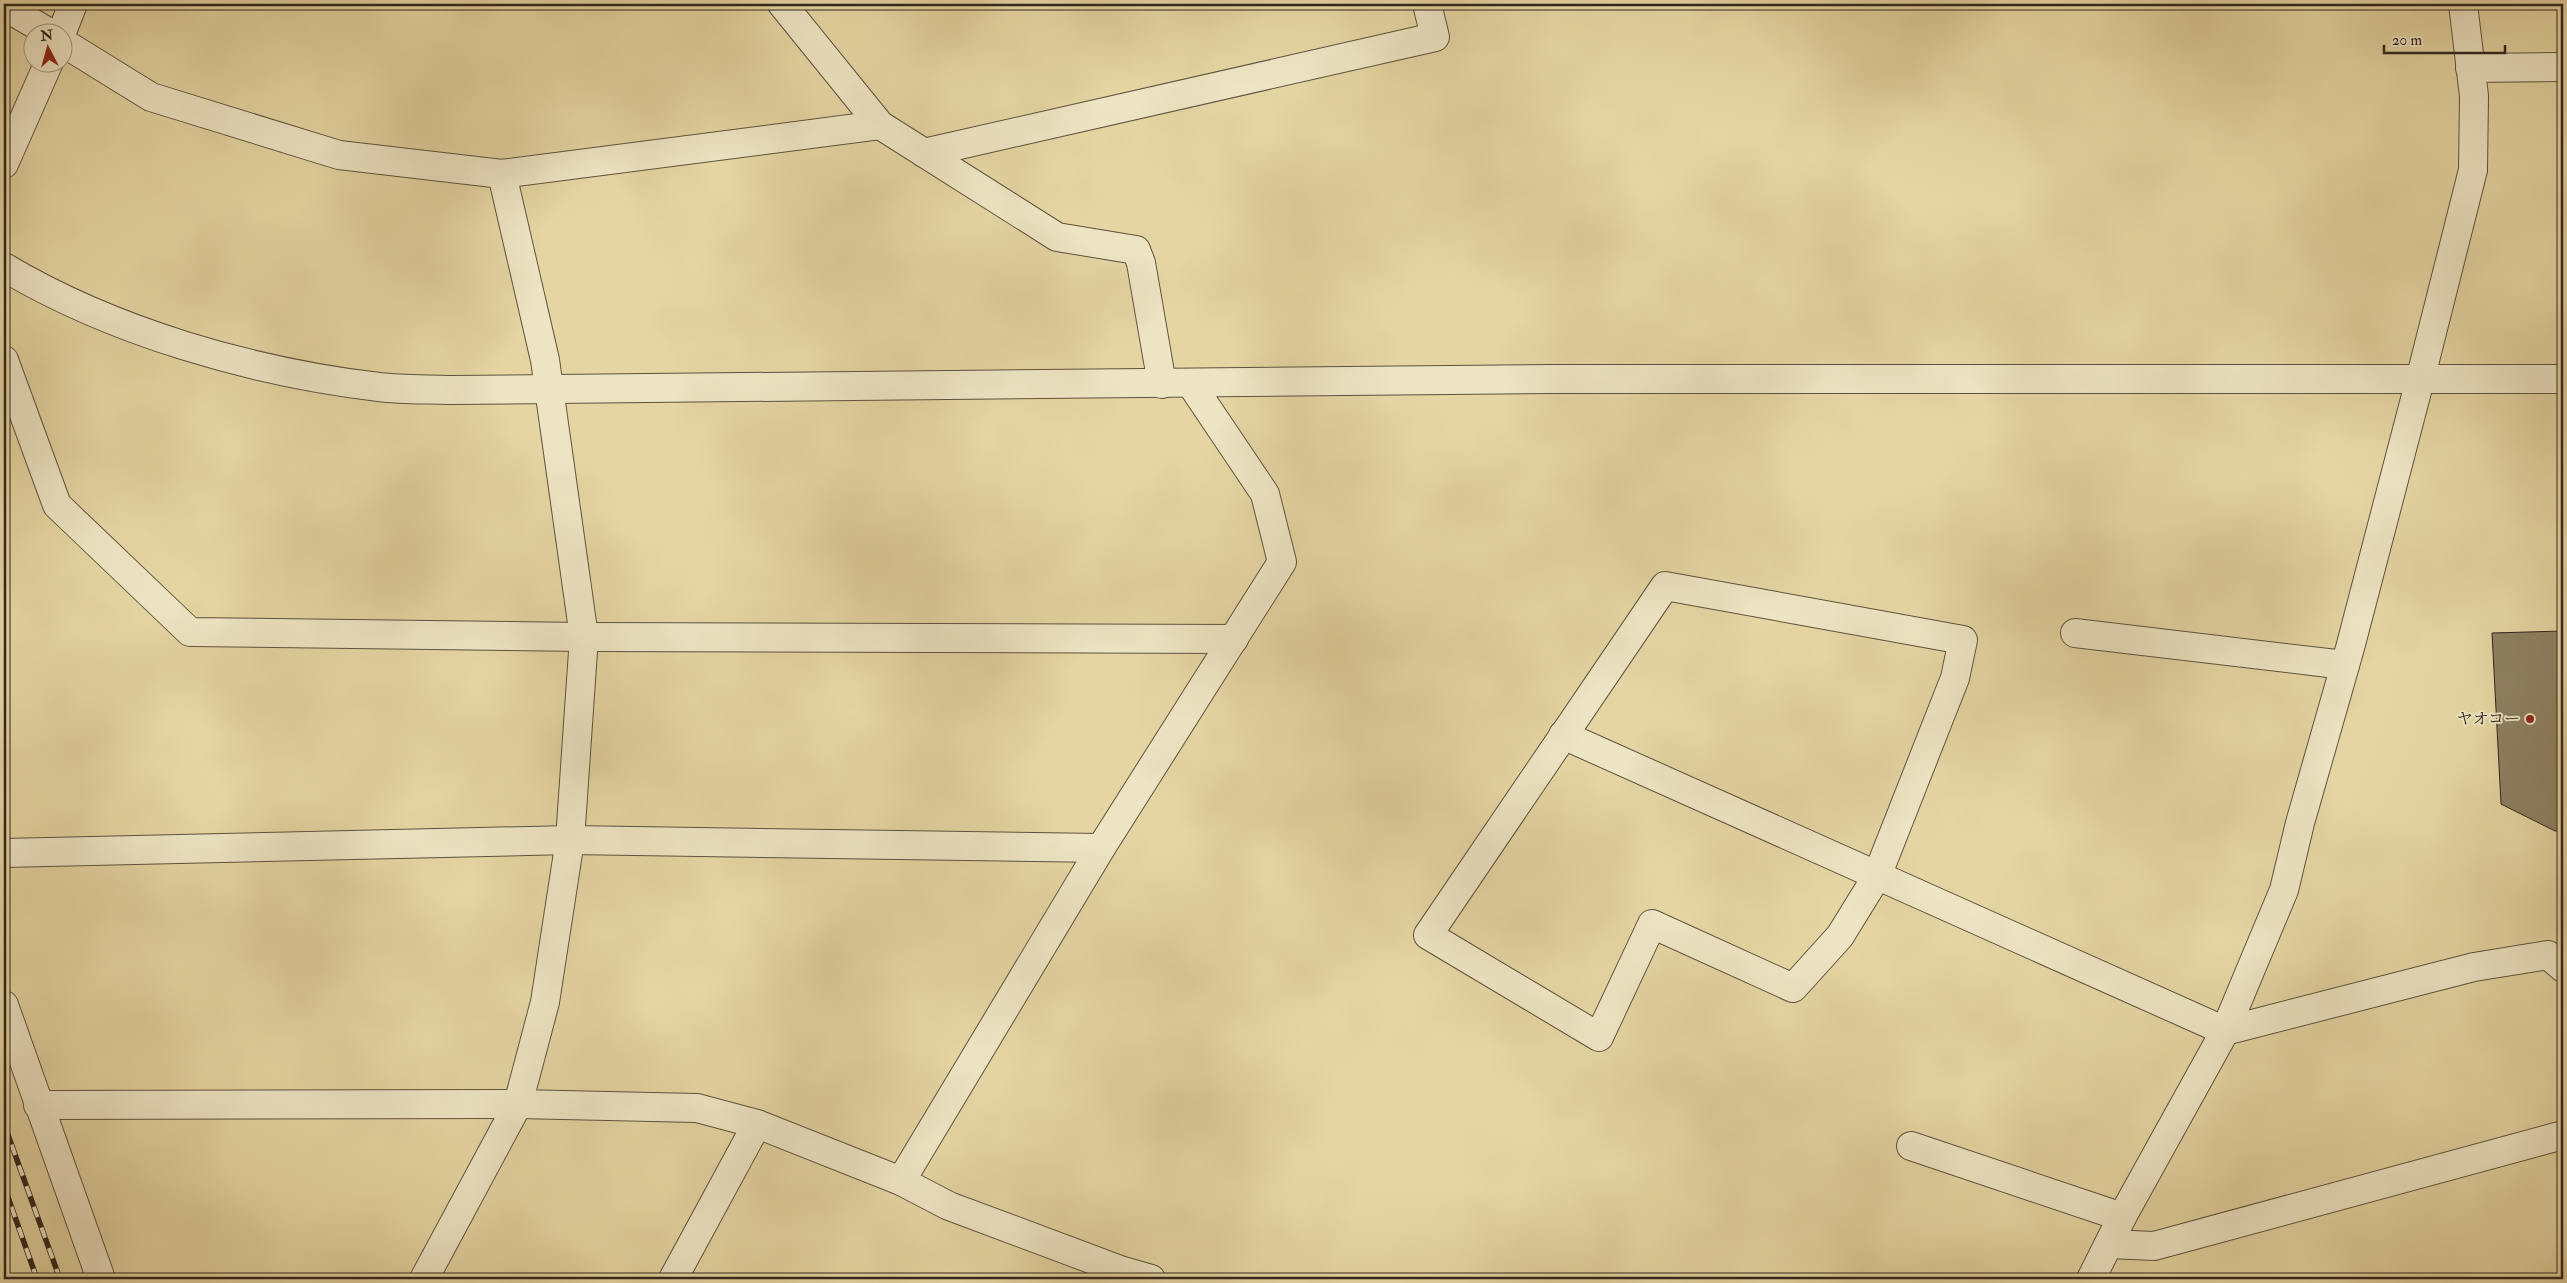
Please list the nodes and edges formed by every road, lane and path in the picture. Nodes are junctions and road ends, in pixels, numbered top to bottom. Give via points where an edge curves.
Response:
1 (9, 4) edge
2 (74, 4) edge
3 (782, 4) edge
4 (1427, 4) edge
5 (2463, 4) edge
6 (31, 22) edge
7 (66, 22) edge
8 (72, 48) edge
9 (2563, 67) edge
10 (2470, 68) junction
11 (45, 72) edge
12 (880, 125) junction
13 (924, 153) junction
14 (4, 164) edge
15 (502, 174) junction
16 (4, 267) edge
17 (4, 360) edge
18 (2563, 379) edge
19 (2420, 380) junction
20 (1162, 384) junction
21 (1191, 384) junction
22 (548, 388) junction
23 (2075, 633) dead end
24 (584, 637) junction
25 (1234, 639) junction
26 (2345, 665) junction
27 (1563, 735) junction
28 (570, 840) junction
29 (1101, 848) junction
30 (4, 853) edge
31 (1876, 876) junction
32 (2563, 968) edge
33 (4, 1005) edge
34 (2225, 1031) junction
35 (518, 1104) junction
36 (38, 1105) junction
37 (757, 1124) junction
38 (2563, 1135) edge
39 (1912, 1146) dead end
40 (902, 1180) junction
41 (2122, 1217) junction
42 (2108, 1244) junction
43 (101, 1279) edge
44 (424, 1279) edge
45 (673, 1279) edge
46 (1151, 1279) edge
47 (2091, 1279) edge

1 - 6 street
2 - 7 street
3 - 12 street
4 - 13 street via 1435,37
5 - 10 street
8 - 15 street via 151,96 339,155
9 - 10 street
10 - 19 street via 2474,96 2473,170
11 - 14 street
12 - 13 street
12 - 15 street
13 - 20 street via 1057,237 1136,250 1142,263
15 - 22 street via 545,360
16 - 22 street via 78,306 115,321 240,361 297,374 380,387 451,390
17 - 24 street via 56,505 190,632
18 - 19 street
19 - 21 street via 1550,379
19 - 26 street
20 - 21 street
20 - 22 street
21 - 25 street via 1265,494 1282,562
22 - 24 street
23 - 26 street
24 - 25 street
24 - 28 street
25 - 29 street
26 - 34 street via 2284,890
27 - 31 street
27 - 31 street via 1665,586 1963,640 1955,678
27 - 31 street via 1428,934 1599,1037 1652,924 1793,988 1840,936
28 - 29 street
28 - 30 street
28 - 35 street via 545,1002
29 - 40 street
31 - 34 street
32 - 34 street via 2548,955 2474,967
33 - 36 street
34 - 41 street
35 - 36 street
35 - 37 street via 697,1108
35 - 44 street
36 - 43 street
37 - 40 street
37 - 45 street
38 - 42 street via 2154,1246
39 - 41 street
40 - 46 street via 949,1206
41 - 42 street
42 - 47 street

